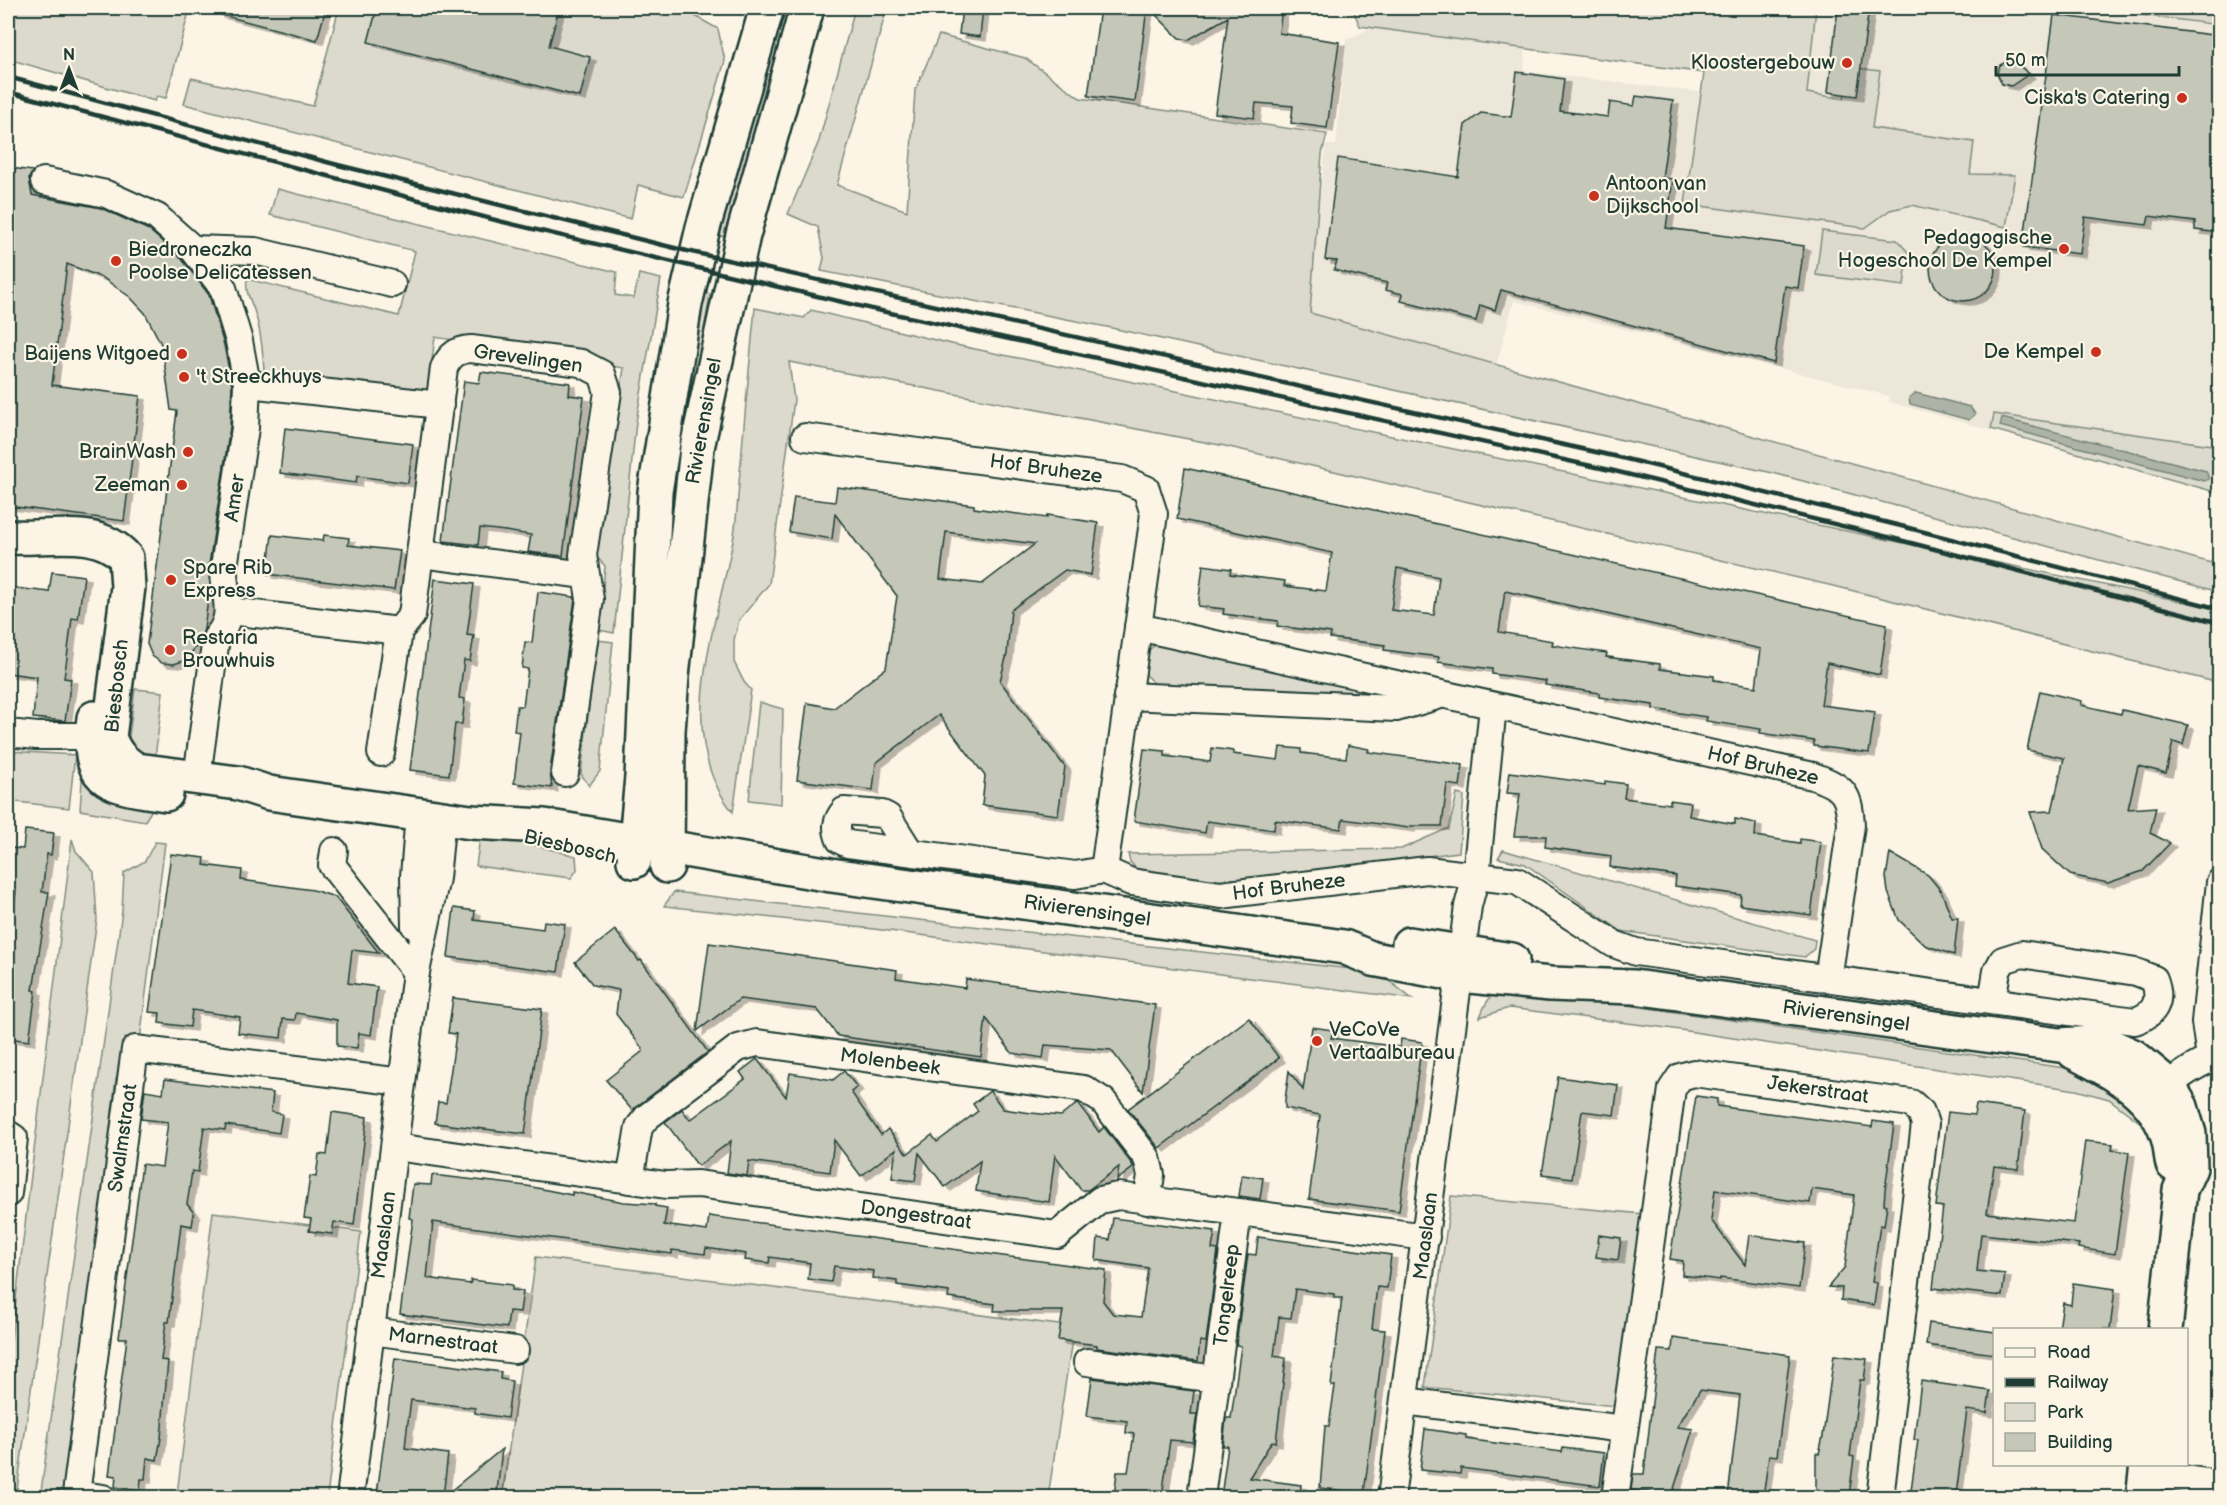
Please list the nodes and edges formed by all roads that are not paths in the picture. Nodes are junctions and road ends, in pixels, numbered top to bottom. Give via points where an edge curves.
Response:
1 (767, 8) edge
2 (807, 8) edge
3 (44, 181) dead end
4 (192, 249) junction
5 (392, 284) dead end
6 (247, 384) junction
7 (440, 405) junction
8 (805, 437) dead end
9 (20, 538) edge
10 (421, 554) junction
11 (585, 575) junction
12 (230, 611) junction
13 (1138, 627) junction
14 (399, 631) junction
15 (1442, 695) junction
16 (1127, 696) junction
17 (1493, 706) junction
18 (8, 733) edge
19 (100, 737) junction
20 (381, 753) dead end
21 (566, 773) dead end
22 (196, 786) junction
23 (444, 818) junction
24 (334, 851) dead end
25 (910, 852) dead end
26 (652, 854) junction
27 (1104, 870) junction
28 (1476, 876) junction
29 (2220, 882) edge
30 (1461, 964) junction
31 (416, 972) junction
32 (1828, 979) junction
33 (1992, 1001) junction
34 (2215, 1057) edge
35 (402, 1082) junction
36 (2158, 1093) junction
37 (8, 1134) edge
38 (395, 1147) junction
39 (630, 1180) junction
40 (8, 1193) edge
41 (1147, 1201) junction
42 (1238, 1212) junction
43 (1426, 1237) junction
44 (2165, 1328) edge
45 (371, 1331) junction
46 (514, 1350) dead end
47 (1086, 1362) dead end
48 (1216, 1379) junction
49 (1404, 1401) junction
50 (1624, 1429) junction
51 (2146, 1479) edge
52 (2220, 1484) edge
53 (76, 1496) edge
54 (103, 1497) edge
55 (350, 1497) edge
56 (1201, 1497) edge
57 (1391, 1497) edge
58 (1616, 1497) edge
59 (1880, 1497) edge

1 - 26 street, Rivierensingel via 700,239 685,304 655,492
2 - 26 street, Rivierensingel via 743,235 697,448
3 - 4 street, Amer via 106,194 157,217
4 - 5 street via 255,251
4 - 6 street, Amer via 223,288
6 - 7 street
6 - 12 street, Amer via 245,428 224,567
7 - 10 street, Grevelingen
7 - 11 street, Grevelingen via 444,368 448,358 461,350 581,363 602,374 608,392 583,555
8 - 13 street, Hof Bruheze via 1130,480 1146,489 1154,514
9 - 19 street, Biesbosch via 96,558 107,574 111,595
10 - 11 street
10 - 14 street, Grevelingen via 412,615
11 - 21 street, Grevelingen via 590,599
12 - 14 street
12 - 22 street via 225,629 216,638
13 - 15 street, Hof Bruheze
13 - 16 street, Hof Bruheze
14 - 20 street, Grevelingen
15 - 16 street, Hof Bruheze via 1396,708
15 - 17 street, Hof Bruheze
16 - 27 street, Hof Bruheze
17 - 28 street
17 - 32 street, Hof Bruheze via 1836,784 1850,804 1851,825
18 - 19 street, Biesbosch
19 - 22 street, Biesbosch via 91,750 96,768 106,780 136,790
22 - 23 street, Biesbosch via 239,797 269,793
23 - 26 street, Biesbosch via 544,826
23 - 31 street, Maaslaan
24 - 31 street via 332,865
25 - 27 street via 1075,875
26 - 30 street, Rivierensingel via 831,875 1344,947 1388,941
27 - 28 street, Hof Bruheze via 1131,882 1221,895 1427,870
28 - 30 street
28 - 32 street, Hof Bruheze via 1517,882 1614,944 1636,952
29 - 34 street via 2205,1022
30 - 36 street, Rivierensingel via 1554,966 1634,987 2059,1045 2110,1070 2136,1088
30 - 43 street, Maaslaan
31 - 35 street, Maaslaan
32 - 33 street, Hof Bruheze
33 - 33 street, Hof Bruheze via 2003,960 2022,954 2136,972 2154,979 2159,993 2148,1017 2135,1021
34 - 36 street
35 - 38 street, Maaslaan
35 - 53 street, Swalmstraat via 135,1049
36 - 44 street, Rivierensingel via 2161,1120 2180,1190
37 - 40 street via 14,1138
38 - 39 street, Dongestraat
38 - 45 street, Maaslaan
39 - 41 street, Dongestraat via 699,1184 1057,1235 1100,1200 1118,1196
39 - 41 street, Molenbeek via 639,1127 646,1117 738,1048 757,1043 1084,1089 1103,1101 1147,1158 1152,1175
41 - 42 street, Dongestraat
42 - 43 street, Dongestraat
42 - 48 street, Tongelreep
43 - 49 street, Maaslaan
45 - 46 street, Marnestraat
45 - 55 street, Maaslaan
47 - 48 street
48 - 56 street, Tongelreep
49 - 50 street
49 - 57 street, Maaslaan
50 - 58 street, Jekerstraat
50 - 59 street, Jekerstraat via 1672,1089 1680,1077 1694,1073 1911,1103 1921,1112 1925,1124
51 - 52 street
53 - 54 street, Swalmstraat

